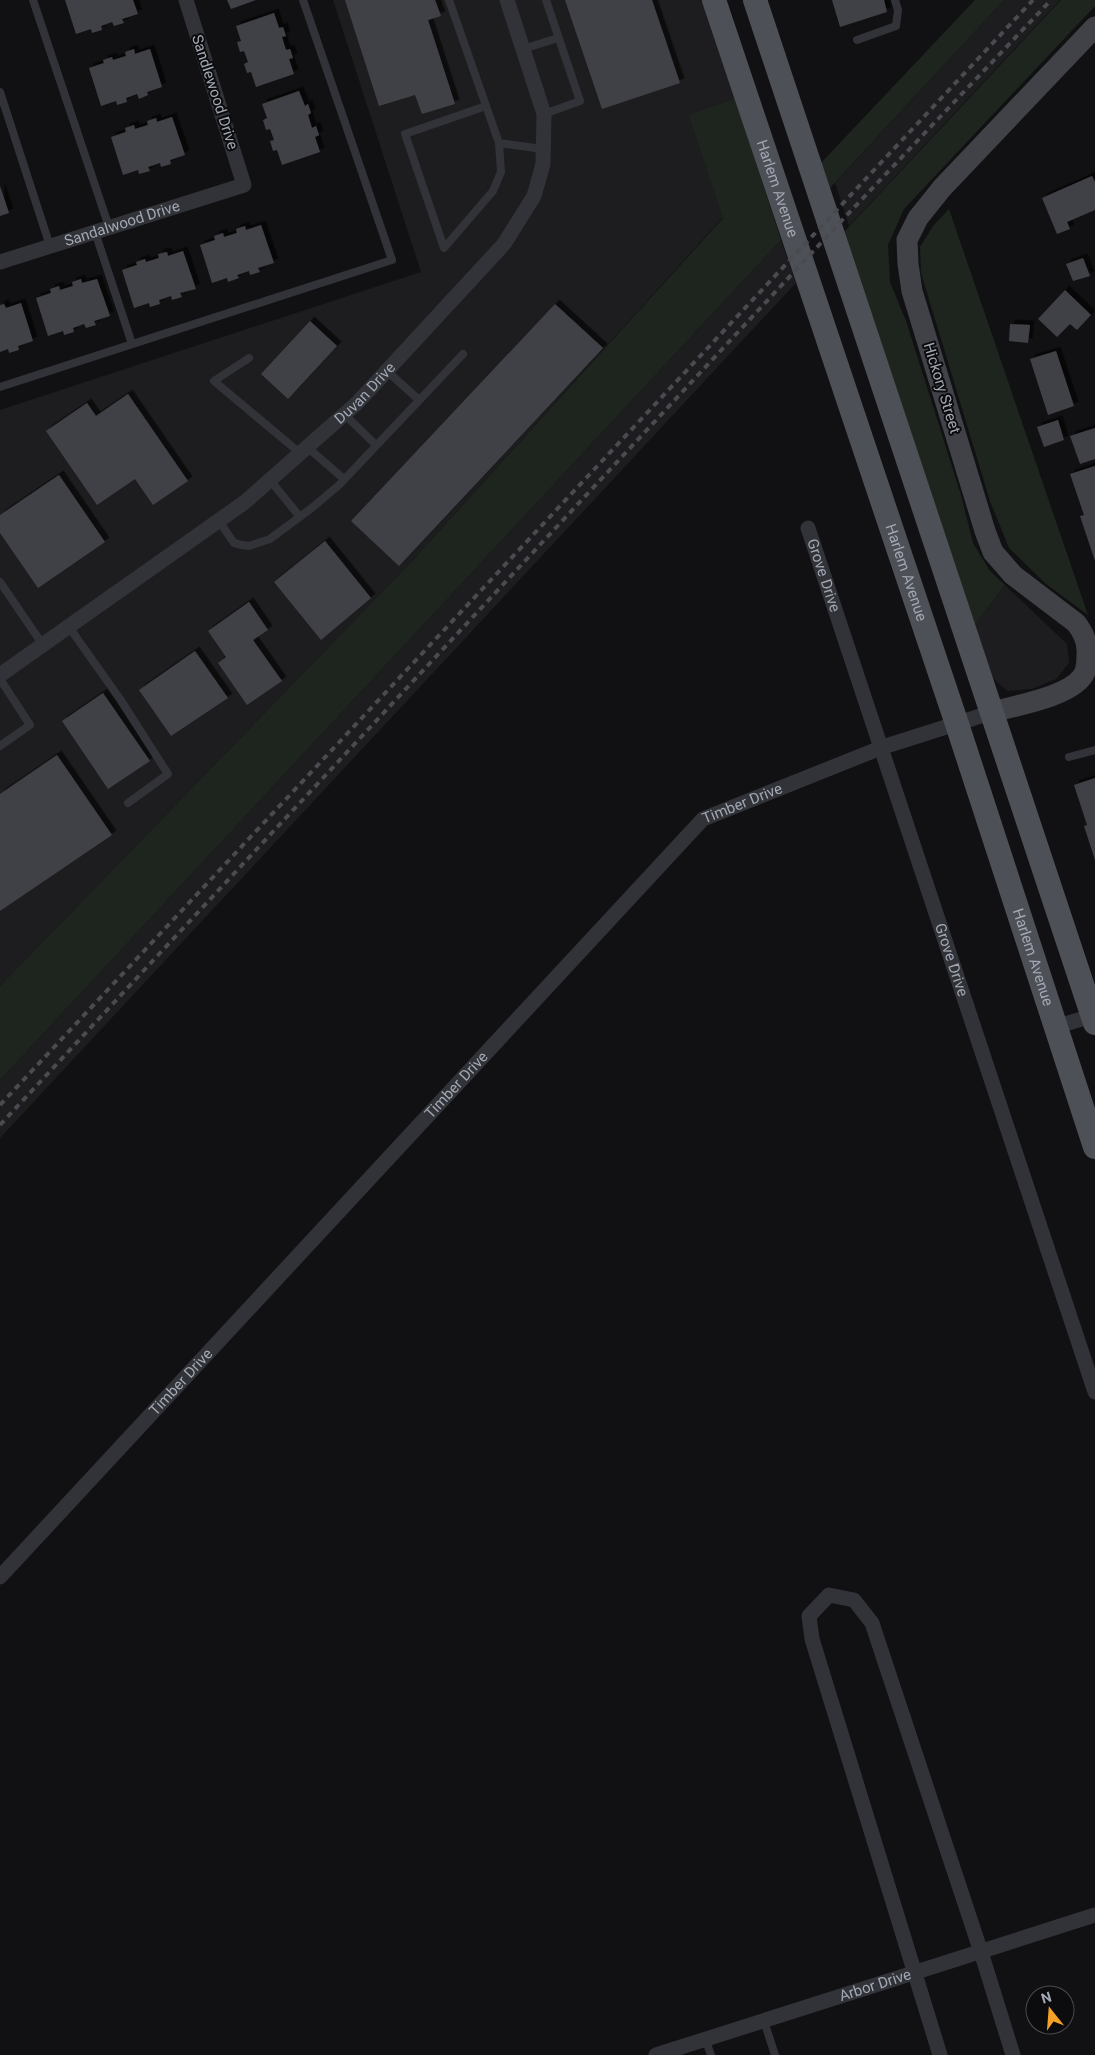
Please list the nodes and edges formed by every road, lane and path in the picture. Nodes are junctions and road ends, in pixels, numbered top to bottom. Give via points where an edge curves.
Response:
1 (33, 0) edge
2 (186, 0) edge
3 (303, 0) edge
4 (449, 0) edge
5 (507, 0) edge
6 (546, 0) edge
7 (714, 0) edge
8 (755, 0) edge
9 (895, 0) edge
10 (1095, 26) edge
11 (558, 38) junction
12 (857, 40) dead end
13 (523, 49) junction
14 (0, 92) edge
15 (486, 106) junction
16 (544, 114) junction
17 (499, 143) junction
18 (544, 149) junction
19 (244, 185) joint
20 (102, 229) junction
21 (50, 246) junction
22 (0, 262) edge
23 (132, 344) junction
24 (463, 354) dead end
25 (249, 358) dead end
26 (387, 371) junction
27 (0, 387) edge
28 (419, 400) junction
29 (344, 414) junction
30 (376, 445) junction
31 (304, 450) junction
32 (344, 479) junction
33 (270, 480) junction
34 (300, 517) junction
35 (219, 521) junction
36 (808, 528) dead end
37 (0, 582) edge
38 (68, 627) junction
39 (44, 645) junction
40 (0, 675) edge
41 (0, 679) edge
42 (993, 712) junction
43 (957, 724) junction
44 (0, 746) edge
45 (883, 748) junction
46 (1095, 750) edge
47 (1069, 757) dead end
48 (128, 803) dead end
49 (1094, 1018) edge
50 (1055, 1027) junction
51 (1095, 1147) edge
52 (1095, 1392) edge
53 (0, 1577) edge
54 (1095, 1915) edge
55 (981, 1952) junction
56 (914, 1973) junction
57 (764, 2021) junction
58 (706, 2038) junction
59 (656, 2055) edge
60 (711, 2055) edge
61 (775, 2055) edge
62 (940, 2055) edge
63 (1013, 2055) edge

1 - 20 lane
2 - 19 street, Sandlewood Drive
3 - 23 lane via 392,260
4 - 15 lane
5 - 13 street, Duvan Drive
6 - 11 lane
7 - 43 main road, Harlem Avenue
8 - 42 main road
9 - 12 lane via 898,10 896,26
10 - 42 street, Hickory Street via 942,188 918,218 907,240 912,291 993,552 1013,574 1076,623 1084,632 1088,650 1083,677 1074,685 1058,693
11 - 13 lane
11 - 16 lane via 580,101
13 - 16 street, Duvan Drive
14 - 21 lane
15 - 17 lane
15 - 17 lane via 405,134 444,248 493,191 501,172
16 - 18 street, Duvan Drive
17 - 18 lane
18 - 26 street, Duvan Drive via 534,196 504,244
19 - 20 street, Sandalwood Drive
20 - 21 street, Sandalwood Drive
20 - 23 lane
21 - 22 street, Sandalwood Drive
23 - 27 lane
24 - 28 lane
25 - 31 lane via 214,381
26 - 28 lane
26 - 29 street, Duvan Drive
28 - 30 lane
29 - 30 lane
29 - 31 street, Duvan Drive
30 - 32 lane
31 - 32 lane
31 - 33 street, Duvan Drive
32 - 34 lane
33 - 34 lane
33 - 35 street, Duvan Drive
34 - 35 lane via 270,539 249,546 234,543
35 - 38 street, Duvan Drive
36 - 45 street, Grove Drive
37 - 39 lane
38 - 39 street, Duvan Drive
38 - 48 lane via 168,774
39 - 40 street, Duvan Drive
41 - 44 lane via 30,725
42 - 43 street, Timber Drive
42 - 49 main road
43 - 45 street, Timber Drive
43 - 50 main road, Harlem Avenue
45 - 52 street, Grove Drive
45 - 53 street, Timber Drive via 703,819
46 - 47 lane
49 - 50 street
50 - 51 main road, Harlem Avenue
54 - 55 street, Arbor Drive
55 - 56 street, Arbor Drive
55 - 56 street via 872,1623 854,1600 829,1595 809,1616 812,1639
55 - 63 street
56 - 57 street, Arbor Drive
56 - 62 street
57 - 58 street, Arbor Drive
57 - 61 lane
58 - 59 street, Arbor Drive
58 - 60 lane

